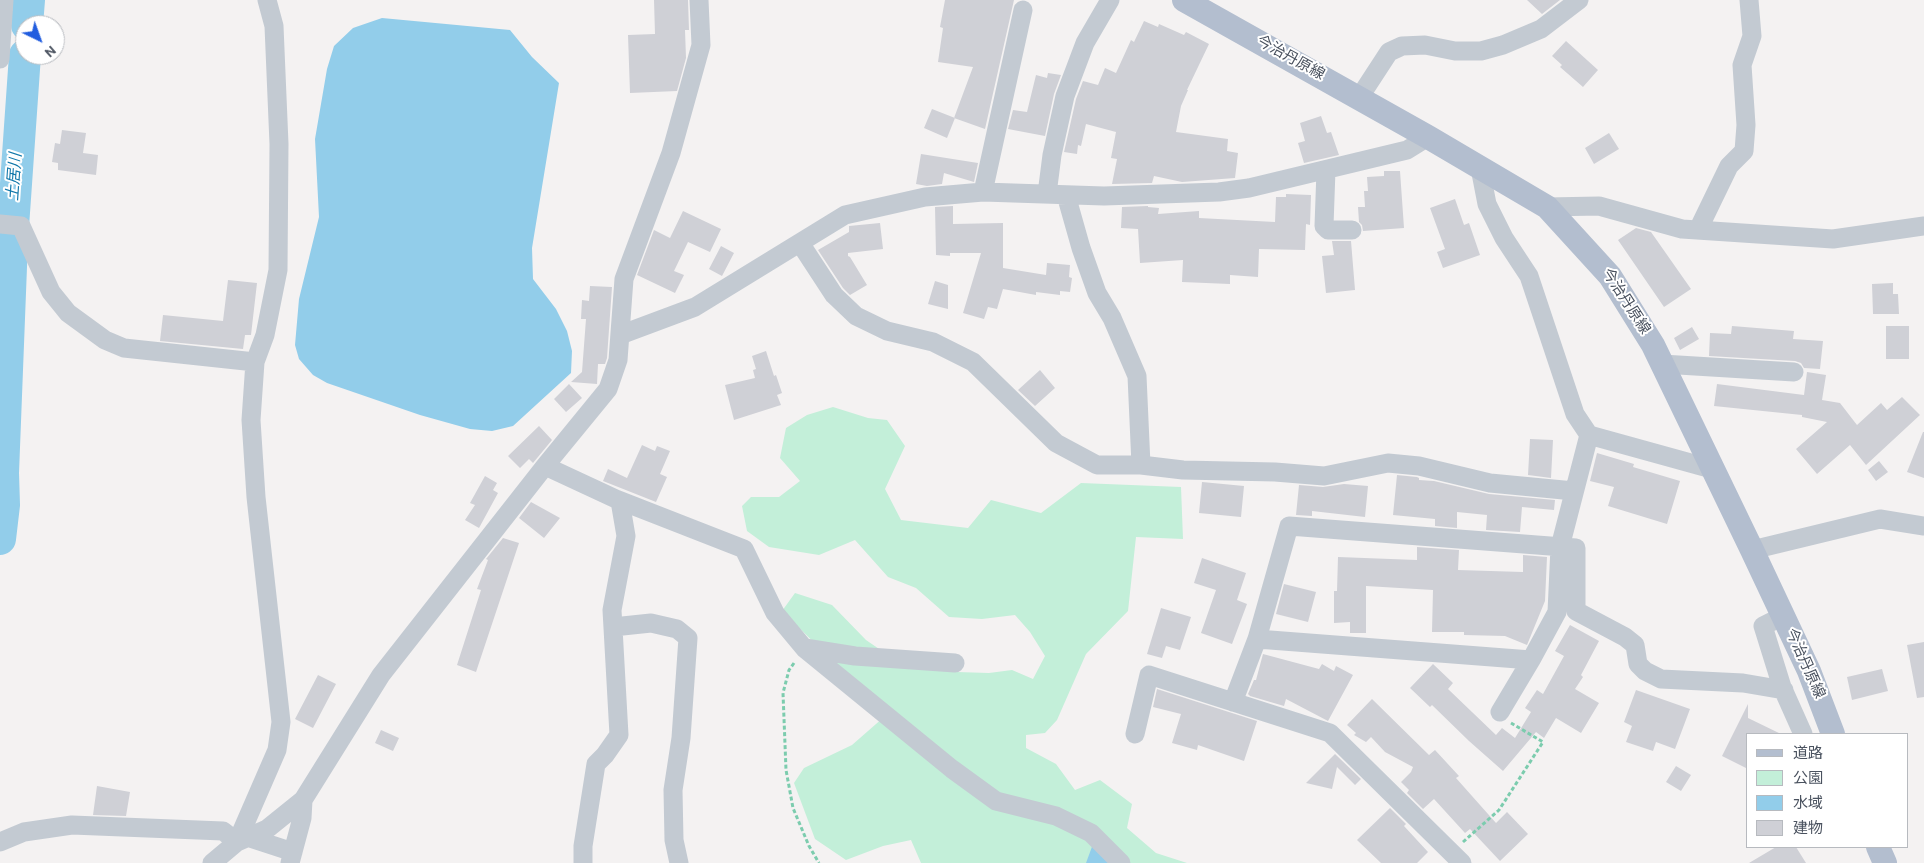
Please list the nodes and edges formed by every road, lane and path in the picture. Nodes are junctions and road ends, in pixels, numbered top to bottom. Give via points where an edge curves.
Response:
1 (4, 0) edge
2 (267, 0) edge
3 (699, 0) edge
4 (1110, 0) edge
5 (1184, 0) edge
6 (1579, 0) edge
7 (1749, 0) edge
8 (1023, 10) dead end
9 (0, 59) edge
10 (1359, 98) junction
11 (1428, 137) junction
12 (1480, 168) junction
13 (1326, 170) junction
14 (983, 192) junction
15 (1046, 194) junction
16 (1066, 195) junction
17 (1547, 207) junction
18 (0, 224) edge
19 (1924, 226) edge
20 (1352, 230) dead end
21 (1698, 230) junction
22 (800, 243) junction
23 (620, 335) junction
24 (255, 362) junction
25 (1662, 364) junction
26 (1794, 372) dead end
27 (1589, 435) junction
28 (545, 466) junction
29 (1141, 466) junction
30 (1712, 469) junction
31 (1574, 491) junction
32 (620, 501) junction
33 (1924, 526) edge
34 (1560, 547) junction
35 (1752, 550) junction
36 (1783, 616) junction
37 (613, 627) junction
38 (1257, 639) junction
39 (803, 648) junction
40 (1531, 660) junction
41 (955, 663) dead end
42 (1784, 690) junction
43 (1234, 702) junction
44 (1500, 712) joint
45 (1803, 733) edge
46 (1833, 733) edge
47 (1134, 734) dead end
48 (303, 800) junction
49 (242, 840) junction
50 (0, 842) edge
51 (1878, 848) edge
52 (291, 857) edge
53 (1451, 859) edge
54 (212, 863) edge
55 (583, 863) edge
56 (679, 863) edge
57 (819, 863) edge
58 (1121, 863) edge
59 (1885, 863) edge

1 - 9 street
2 - 24 street via 274,26 278,270 265,335
3 - 23 street via 701,45 671,153 624,279
4 - 15 street via 1085,43 1065,96
5 - 10 main road, 今治丹原線
6 - 10 street via 1541,29 1481,51 1456,52 1425,45 1402,46 1389,52
7 - 21 street via 1752,36 1742,65 1746,125 1744,151 1729,166
8 - 14 street
10 - 11 main road, 今治丹原線
11 - 12 main road, 今治丹原線
11 - 13 street via 1407,150
12 - 17 main road, 今治丹原線
12 - 27 street via 1487,204 1529,276 1575,414
13 - 16 street via 1219,192
13 - 20 street via 1324,226 1328,230
14 - 15 street
14 - 22 street via 925,197 845,215
15 - 16 street
16 - 29 street via 1097,293 1112,318 1137,376
17 - 21 street via 1599,206 1682,229
17 - 25 main road, 今治丹原線 via 1610,276
18 - 24 street via 21,226 52,292 68,313 105,340 124,348
19 - 21 street via 1833,239
22 - 23 street via 695,307
22 - 29 street via 834,295 856,316 887,331 933,342 973,362 1056,443 1097,465
23 - 28 street via 618,360 608,389
24 - 49 street via 251,420 256,497 281,722 277,750
25 - 26 street
25 - 30 main road, 今治丹原線
27 - 30 street
27 - 31 street
28 - 32 street
28 - 48 street via 381,675
29 - 31 street via 1324,476 1388,463 1419,466 1490,482
30 - 35 main road, 今治丹原線
31 - 34 street
32 - 37 street via 626,536 612,610
32 - 39 street via 744,549 775,614
33 - 35 street via 1880,519
34 - 38 street via 1289,526
34 - 40 street via 1557,612
34 - 42 street via 1576,548 1576,611 1635,645 1638,664 1645,671 1661,679 1743,683
35 - 36 main road, 今治丹原線
36 - 42 street via 1762,626
36 - 46 main road, 今治丹原線
37 - 55 street via 619,735 596,764
37 - 56 street via 651,623 677,629 688,638 673,790 674,840
38 - 40 street
38 - 43 street
39 - 41 street via 855,656
39 - 57 path via 789,670 783,693 784,744 793,808
39 - 58 street via 996,801 1056,816 1090,833
40 - 44 street
42 - 45 street
43 - 47 street via 1149,675
43 - 53 street via 1330,733
44 - 53 path via 1504,719 1543,742 1499,810
48 - 49 street via 267,829
48 - 52 street via 302,818
49 - 50 street via 223,831 72,825 24,832
49 - 52 street
49 - 54 street
51 - 59 main road

